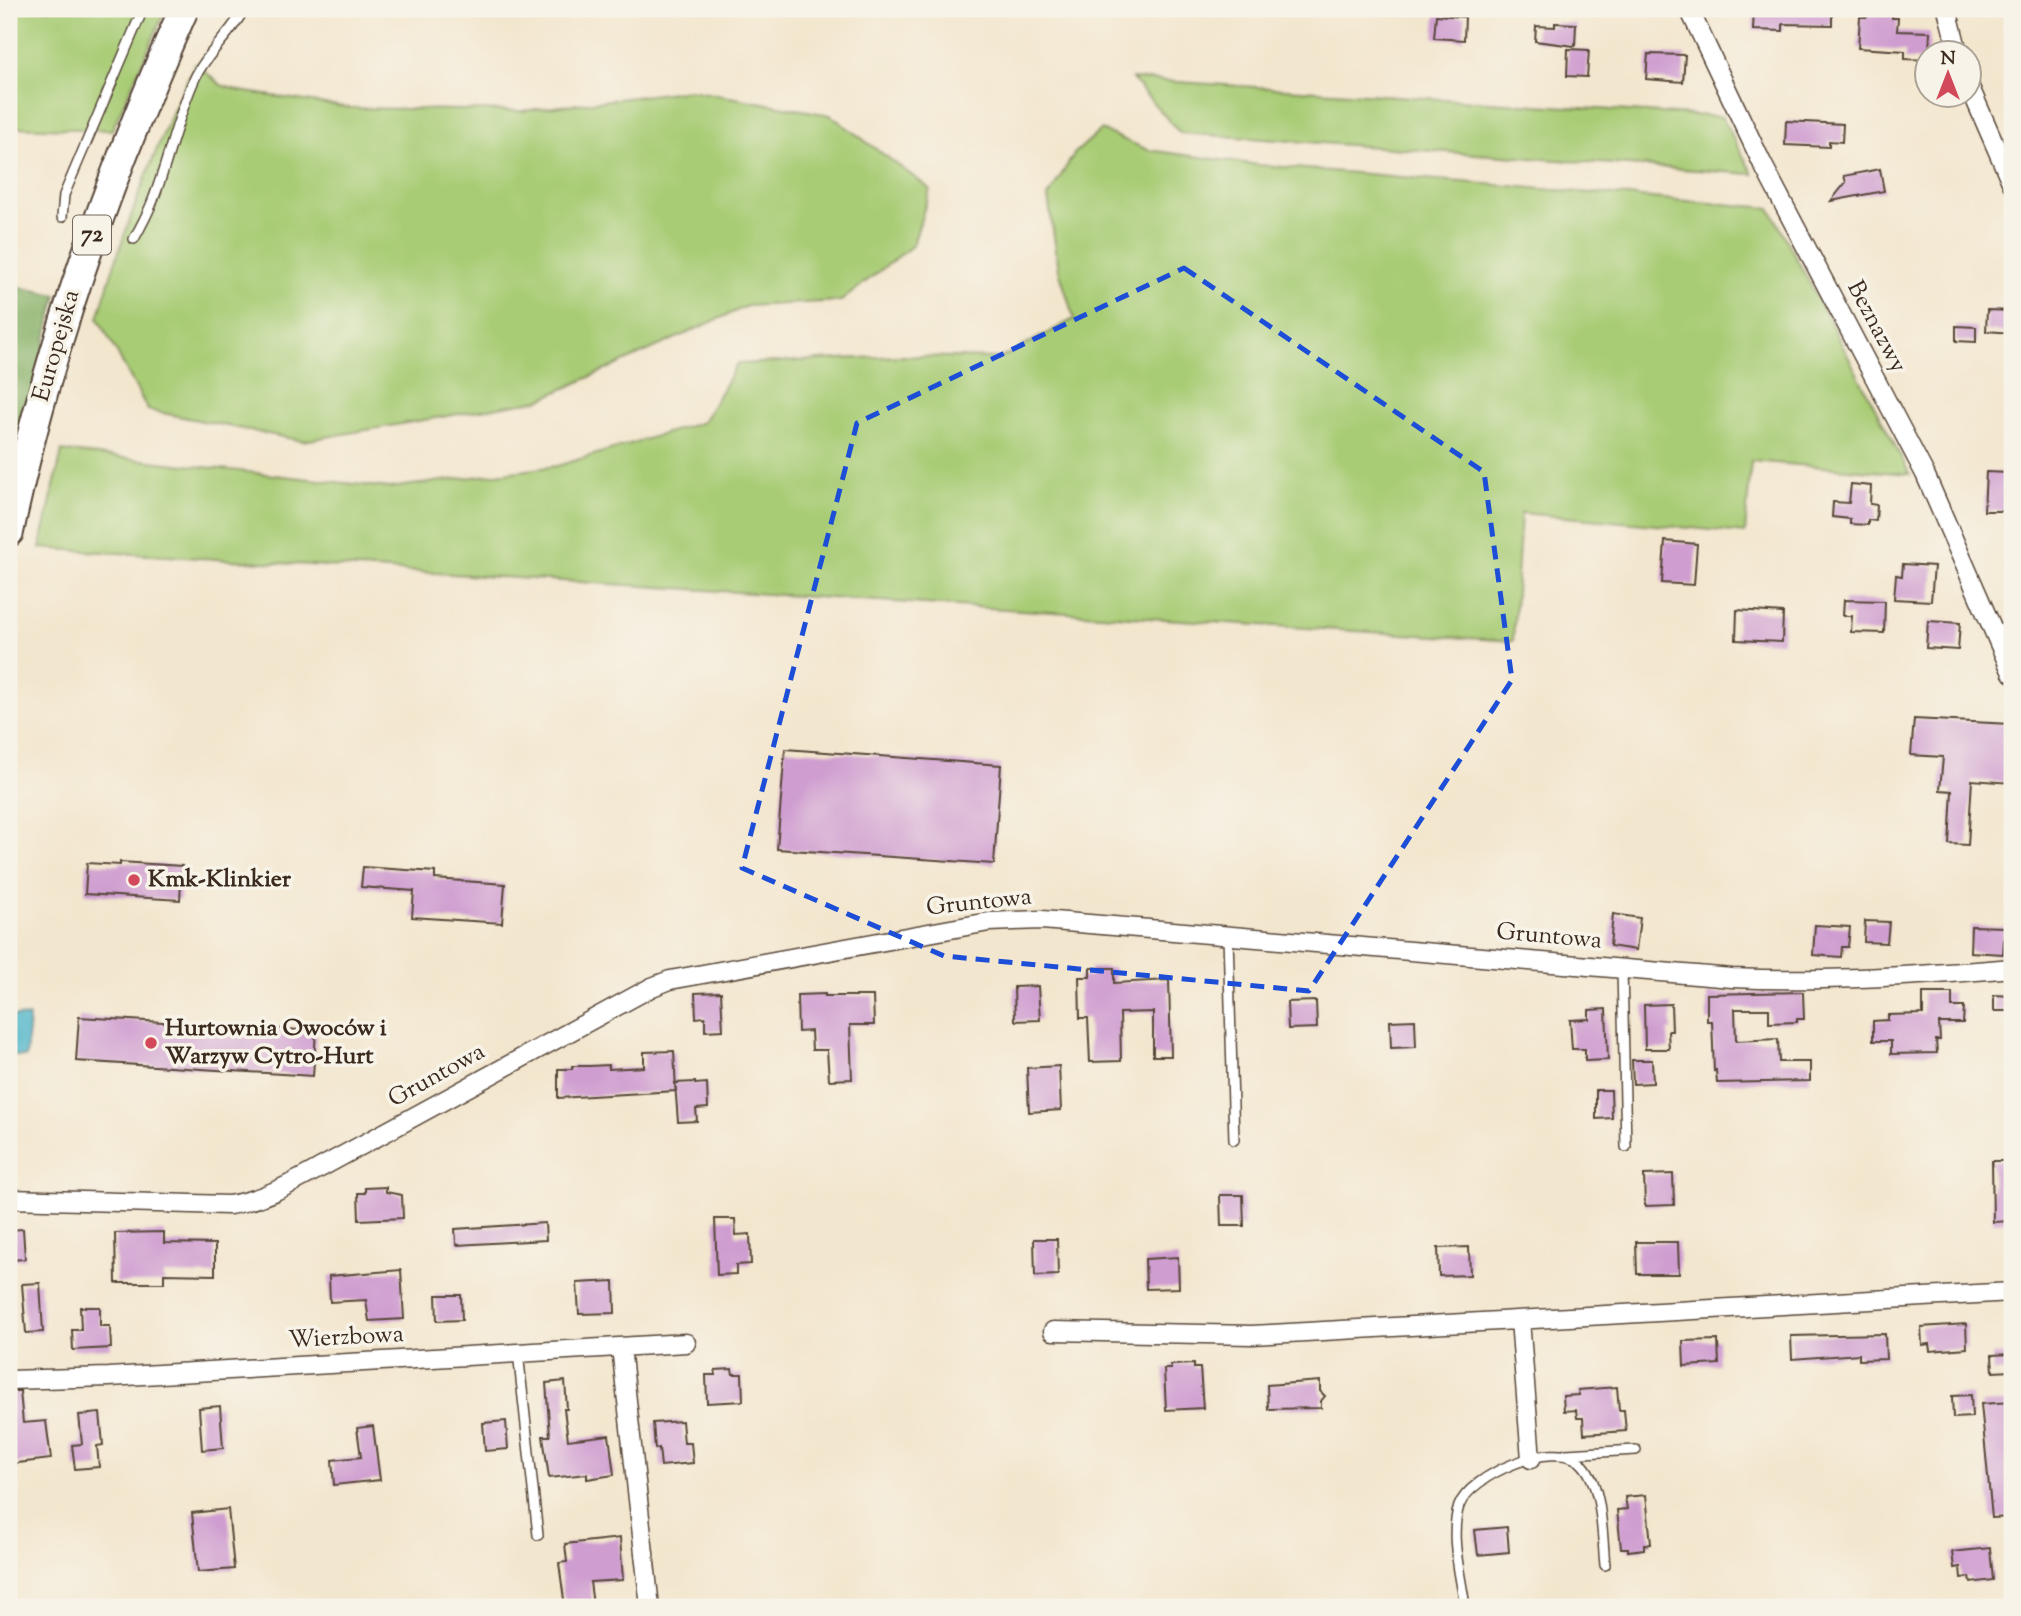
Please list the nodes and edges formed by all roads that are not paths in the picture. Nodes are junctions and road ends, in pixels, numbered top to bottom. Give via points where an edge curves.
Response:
1 (143, 9) edge
2 (184, 9) edge
3 (244, 9) edge
4 (1689, 9) edge
5 (1947, 9) edge
6 (1954, 38) edge
7 (1980, 108) edge
8 (2012, 184) edge
9 (62, 217) dead end
10 (134, 239) dead end
11 (9, 532) edge
12 (2012, 673) edge
13 (1228, 936) junction
14 (1622, 968) junction
15 (2012, 968) edge
16 (1234, 1140) dead end
17 (1626, 1147) dead end
18 (9, 1199) edge
19 (2012, 1292) edge
20 (1520, 1320) junction
21 (1053, 1331) dead end
22 (686, 1343) dead end
23 (621, 1347) junction
24 (518, 1352) junction
25 (9, 1380) edge
26 (1636, 1450) dead end
27 (1557, 1454) junction
28 (1531, 1459) junction
29 (538, 1535) dead end
30 (1605, 1565) dead end
31 (650, 1607) edge
32 (1465, 1607) edge

1 - 9 lane via 64,195
2 - 11 main road, Europejska / 72 via 110,186 73,290
3 - 10 lane via 196,76 151,205
4 - 12 street, Beznazwy via 1756,152 1925,474
5 - 6 street
7 - 8 street
13 - 14 street, Gruntowa
13 - 16 lane
13 - 18 street, Gruntowa via 1042,920 989,922 691,975 652,987 258,1199 229,1205
14 - 15 street, Gruntowa via 1780,980
14 - 17 lane
19 - 20 street
20 - 21 street via 1252,1335
20 - 28 street
22 - 23 street, Wierzbowa
23 - 24 street, Wierzbowa
23 - 31 street
24 - 25 street, Wierzbowa
24 - 29 lane
26 - 27 lane
27 - 28 lane
27 - 30 lane via 1580,1462 1590,1474
28 - 32 lane via 1484,1479 1460,1504 1456,1542

